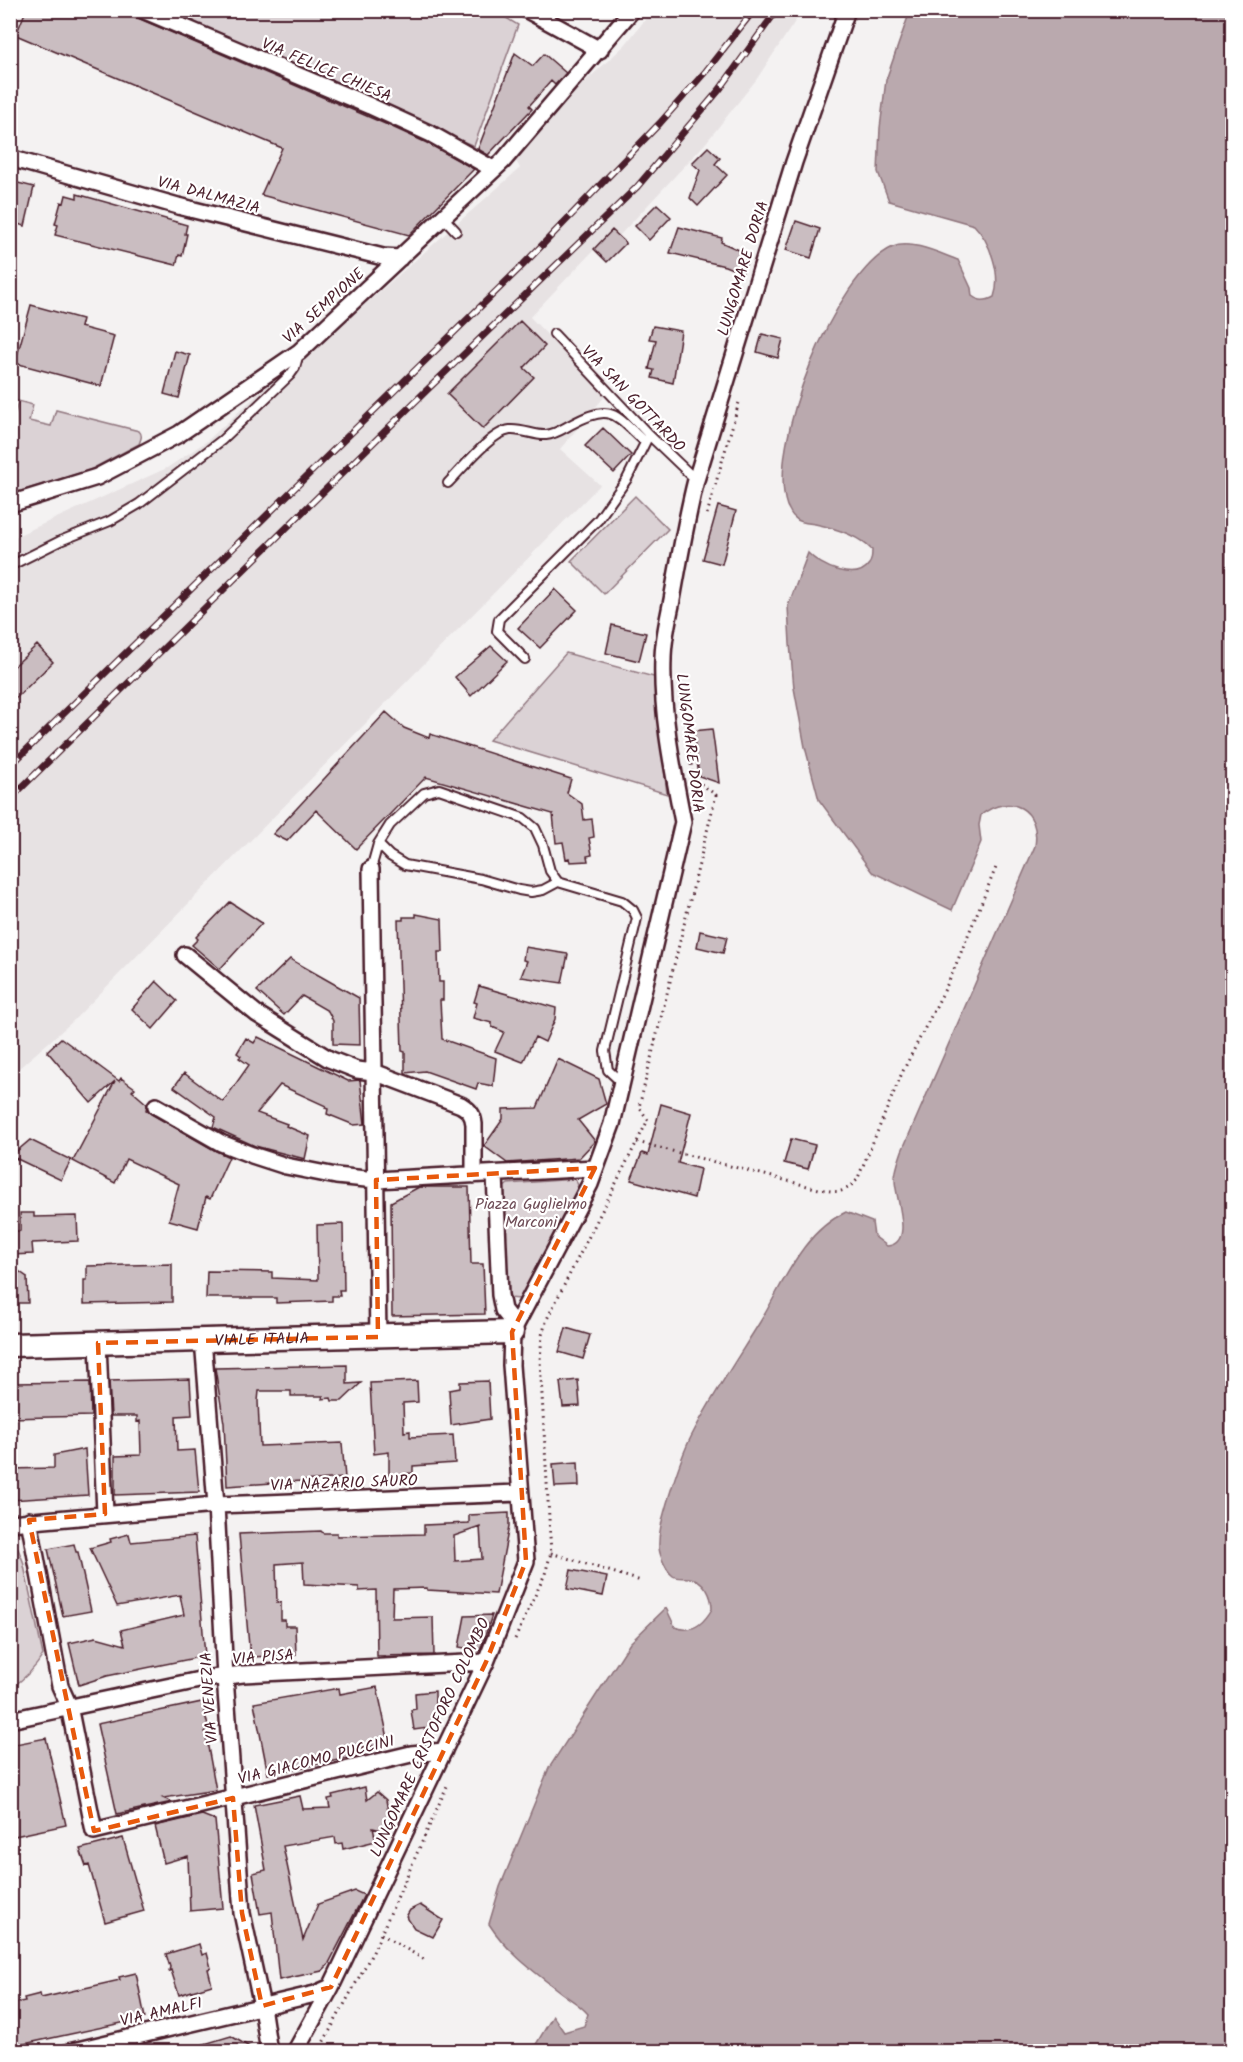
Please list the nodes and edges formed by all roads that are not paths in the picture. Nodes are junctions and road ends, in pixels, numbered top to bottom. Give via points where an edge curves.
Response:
1 (143, 10) edge
2 (527, 10) edge
3 (632, 10) edge
4 (847, 10) edge
5 (600, 50) junction
6 (10, 158) edge
7 (494, 169) junction
8 (443, 217) junction
9 (456, 231) dead end
10 (400, 258) junction
11 (554, 334) dead end
12 (299, 352) junction
13 (647, 439) junction
14 (696, 480) junction
15 (448, 483) dead end
16 (10, 504) edge
17 (10, 566) edge
18 (525, 659) dead end
19 (378, 844) junction
20 (371, 869) joint
21 (558, 882) junction
22 (185, 955) dead end
23 (374, 1072) junction
24 (622, 1082) junction
25 (156, 1106) dead end
26 (595, 1168) junction
27 (495, 1174) junction
28 (474, 1175) junction
29 (376, 1179) junction
30 (514, 1329) junction
31 (378, 1337) junction
32 (203, 1339) junction
33 (98, 1343) junction
34 (10, 1345) edge
35 (520, 1493) junction
36 (216, 1505) junction
37 (105, 1514) junction
38 (29, 1520) junction
39 (10, 1523) edge
40 (486, 1662) junction
41 (225, 1677) junction
42 (69, 1706) junction
43 (10, 1720) edge
44 (444, 1751) junction
45 (233, 1798) junction
46 (331, 1987) junction
47 (262, 2006) junction
48 (69, 2052) edge
49 (269, 2052) edge
50 (295, 2052) edge

1 - 7 street, VIA FELICE CHIESA via 370,106
2 - 5 street
3 - 5 street, VIA SEMPIONE
4 - 14 street, LUNGOMARE DORIA via 794,162
5 - 7 street, VIA SEMPIONE
6 - 10 street, VIA DALMAZIA via 201,211
7 - 8 street, VIA SEMPIONE
8 - 9 lane
8 - 10 street, VIA SEMPIONE
10 - 12 street, VIA SEMPIONE
11 - 13 lane, VIA SAN GOTTARDO
12 - 16 street, VIA SEMPIONE via 202,419 97,477
12 - 17 lane via 290,375 222,440 139,504
13 - 14 lane, VIA SAN GOTTARDO
13 - 15 lane via 604,412 545,435 508,430 495,436
13 - 18 lane via 627,478 598,520 499,619 498,631
14 - 24 street, LUNGOMARE DORIA via 663,659 666,709 683,822
19 - 20 lane
19 - 21 lane via 405,865 519,890 537,891
19 - 21 lane via 390,825 424,793 439,789 523,818 535,828 550,871
20 - 23 street
21 - 24 lane via 622,901 637,918 605,1052 608,1070
22 - 23 street via 257,1014 329,1059
23 - 28 street via 470,1110 474,1124
23 - 29 street
24 - 26 street, LUNGOMARE DORIA via 612,1124
25 - 29 street via 221,1143 252,1155 336,1176
26 - 27 street
26 - 30 street, LUNGOMARE DORIA
27 - 28 street
27 - 30 street via 500,1295
28 - 29 street
29 - 31 street
30 - 31 street, VIALE ITALIA
30 - 35 street via 511,1365
31 - 32 street, VIALE ITALIA
32 - 33 street, VIALE ITALIA
32 - 36 street, VIA VENEZIA
33 - 34 street, VIALE ITALIA
33 - 37 street
35 - 36 street, VIA NAZARIO SAURO
35 - 40 street, LUNGOMARE CRISTOFORO COLOMBO via 526,1561
36 - 37 street, VIA NAZARIO SAURO
36 - 41 street, VIA VENEZIA
37 - 38 street, VIA NAZARIO SAURO
38 - 39 street, VIA NAZARIO SAURO
38 - 42 street via 60,1686
40 - 41 street, VIA PISA
40 - 44 street, LUNGOMARE CRISTOFORO COLOMBO
41 - 42 street, VIA PISA
41 - 45 street, VIA VENEZIA
42 - 43 street, VIA PISA
42 - 45 street, VIA GIACOMO PUCCINI via 94,1831
44 - 45 street, VIA GIACOMO PUCCINI via 411,1754
44 - 46 street, LUNGOMARE CRISTOFORO COLOMBO
45 - 47 street, VIA VENEZIA via 242,1913
46 - 47 street
46 - 50 street, LUNGOMARE CRISTOFORO COLOMBO
47 - 48 street, VIA AMALFI
47 - 49 street, VIA VENEZIA

